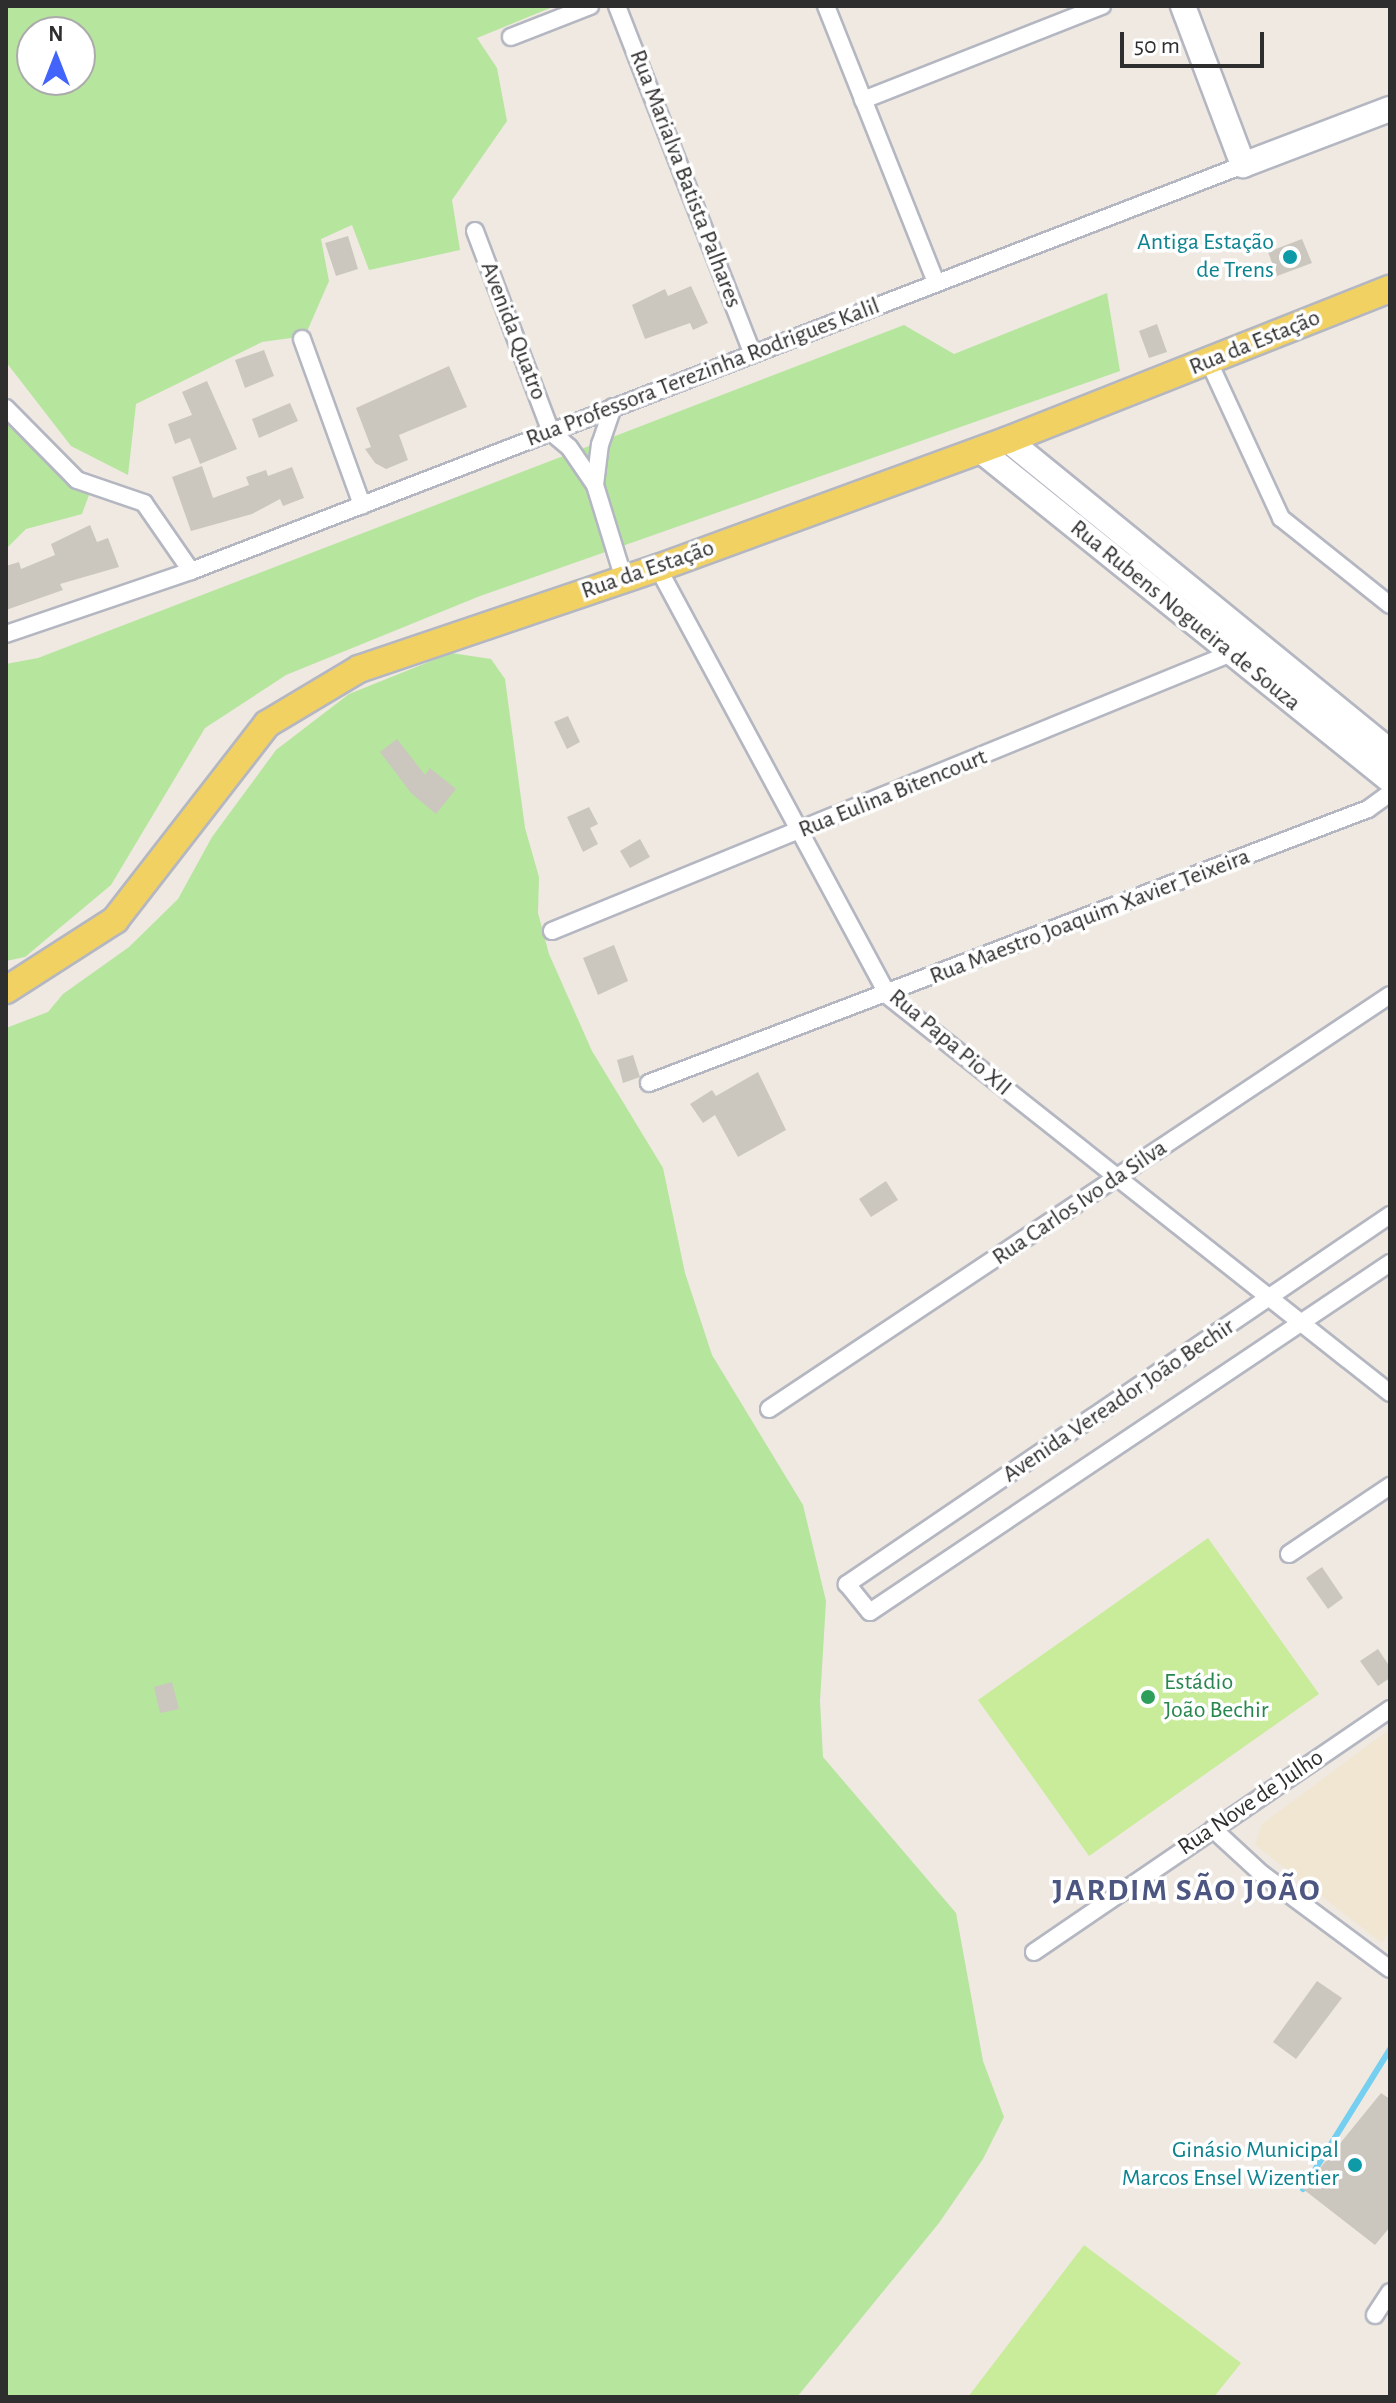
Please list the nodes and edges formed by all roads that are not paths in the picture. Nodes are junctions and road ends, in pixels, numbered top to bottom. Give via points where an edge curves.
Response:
1 (590, 6) edge
2 (617, 6) edge
3 (826, 6) edge
4 (1102, 6) edge
5 (1183, 6) edge
6 (511, 37) dead end
7 (863, 100) junction
8 (1390, 109) edge
9 (1243, 165) junction
10 (475, 231) dead end
11 (936, 283) junction
12 (1389, 290) edge
13 (302, 339) dead end
14 (752, 352) junction
15 (1209, 362) junction
16 (613, 407) junction
17 (6, 408) edge
18 (551, 432) junction
19 (1008, 440) junction
20 (980, 450) junction
21 (595, 485) junction
22 (362, 505) junction
23 (658, 568) junction
24 (191, 571) junction
25 (624, 579) junction
26 (1390, 605) edge
27 (10, 633) edge
28 (1253, 641) junction
29 (1232, 655) junction
30 (1390, 752) edge
31 (1390, 780) edge
32 (1390, 793) edge
33 (797, 834) junction
34 (552, 931) dead end
35 (6, 990) edge
36 (1390, 995) edge
37 (888, 996) junction
38 (649, 1083) dead end
39 (1118, 1179) junction
40 (1390, 1215) edge
41 (1390, 1263) edge
42 (1272, 1298) junction
43 (1305, 1323) junction
44 (1390, 1393) edge
45 (769, 1409) dead end
46 (1390, 1486) edge
47 (1289, 1554) dead end
48 (1390, 1709) edge
49 (1213, 1829) junction
50 (1034, 1952) dead end
51 (1390, 1969) edge
52 (1390, 2292) edge
53 (1375, 2315) dead end

1 - 6 street
2 - 14 street, Rua Marialva Batista Palhares
3 - 7 street
4 - 7 street
5 - 9 street
7 - 11 street
8 - 9 street, Rua Professora Terezinha Rodrigues Kalil
9 - 11 street, Rua Professora Terezinha Rodrigues Kalil
10 - 18 street, Avenida Quatro
11 - 14 street, Rua Professora Terezinha Rodrigues Kalil
12 - 15 main road, Rua da Estação
13 - 22 street
14 - 16 street, Rua Professora Terezinha Rodrigues Kalil
15 - 19 main road, Rua da Estação
15 - 26 street via 1281,518
16 - 18 street, Rua Professora Terezinha Rodrigues Kalil
16 - 21 street via 600,444
17 - 24 street via 77,480 144,503
18 - 21 street via 569,447
18 - 22 street, Rua Professora Terezinha Rodrigues Kalil
19 - 20 main road, Rua da Estação
19 - 28 street, Rua Rubens Nogueira de Souza
20 - 23 main road, Rua da Estação
20 - 29 street, Rua Rubens Nogueira de Souza
21 - 25 street
22 - 24 street, Rua Professora Terezinha Rodrigues Kalil
23 - 25 main road, Rua da Estação
23 - 33 street, Rua Papa Pio XII
24 - 27 street, Rua Professora Terezinha Rodrigues Kalil
25 - 35 main road, Rua da Estação via 359,669 267,724 115,920
28 - 29 street, Rua Eulina Bitencourt
28 - 30 street, Rua Rubens Nogueira de Souza
29 - 31 street, Rua Rubens Nogueira de Souza
29 - 33 street, Rua Eulina Bitencourt
32 - 37 street, Rua Maestro Joaquim Xavier Teixeira via 1368,809
33 - 34 street, Rua Eulina Bitencourt
33 - 37 street, Rua Papa Pio XII
36 - 39 street, Rua Carlos Ivo da Silva
37 - 38 street, Rua Maestro Joaquim Xavier Teixeira
37 - 39 street, Rua Papa Pio XII
39 - 42 street, Rua Papa Pio XII
39 - 45 street, Rua Carlos Ivo da Silva
40 - 42 street, Avenida Vereador João Bechir
41 - 43 street, Avenida Vereador João Bechir
42 - 43 street, Rua Papa Pio XII
42 - 43 street, Avenida Vereador João Bechir via 847,1584 870,1612
43 - 44 street, Rua Papa Pio XII
46 - 47 street
48 - 49 street, Rua Nove de Julho
49 - 50 street, Rua Nove de Julho
49 - 51 street via 1262,1874
52 - 53 street

